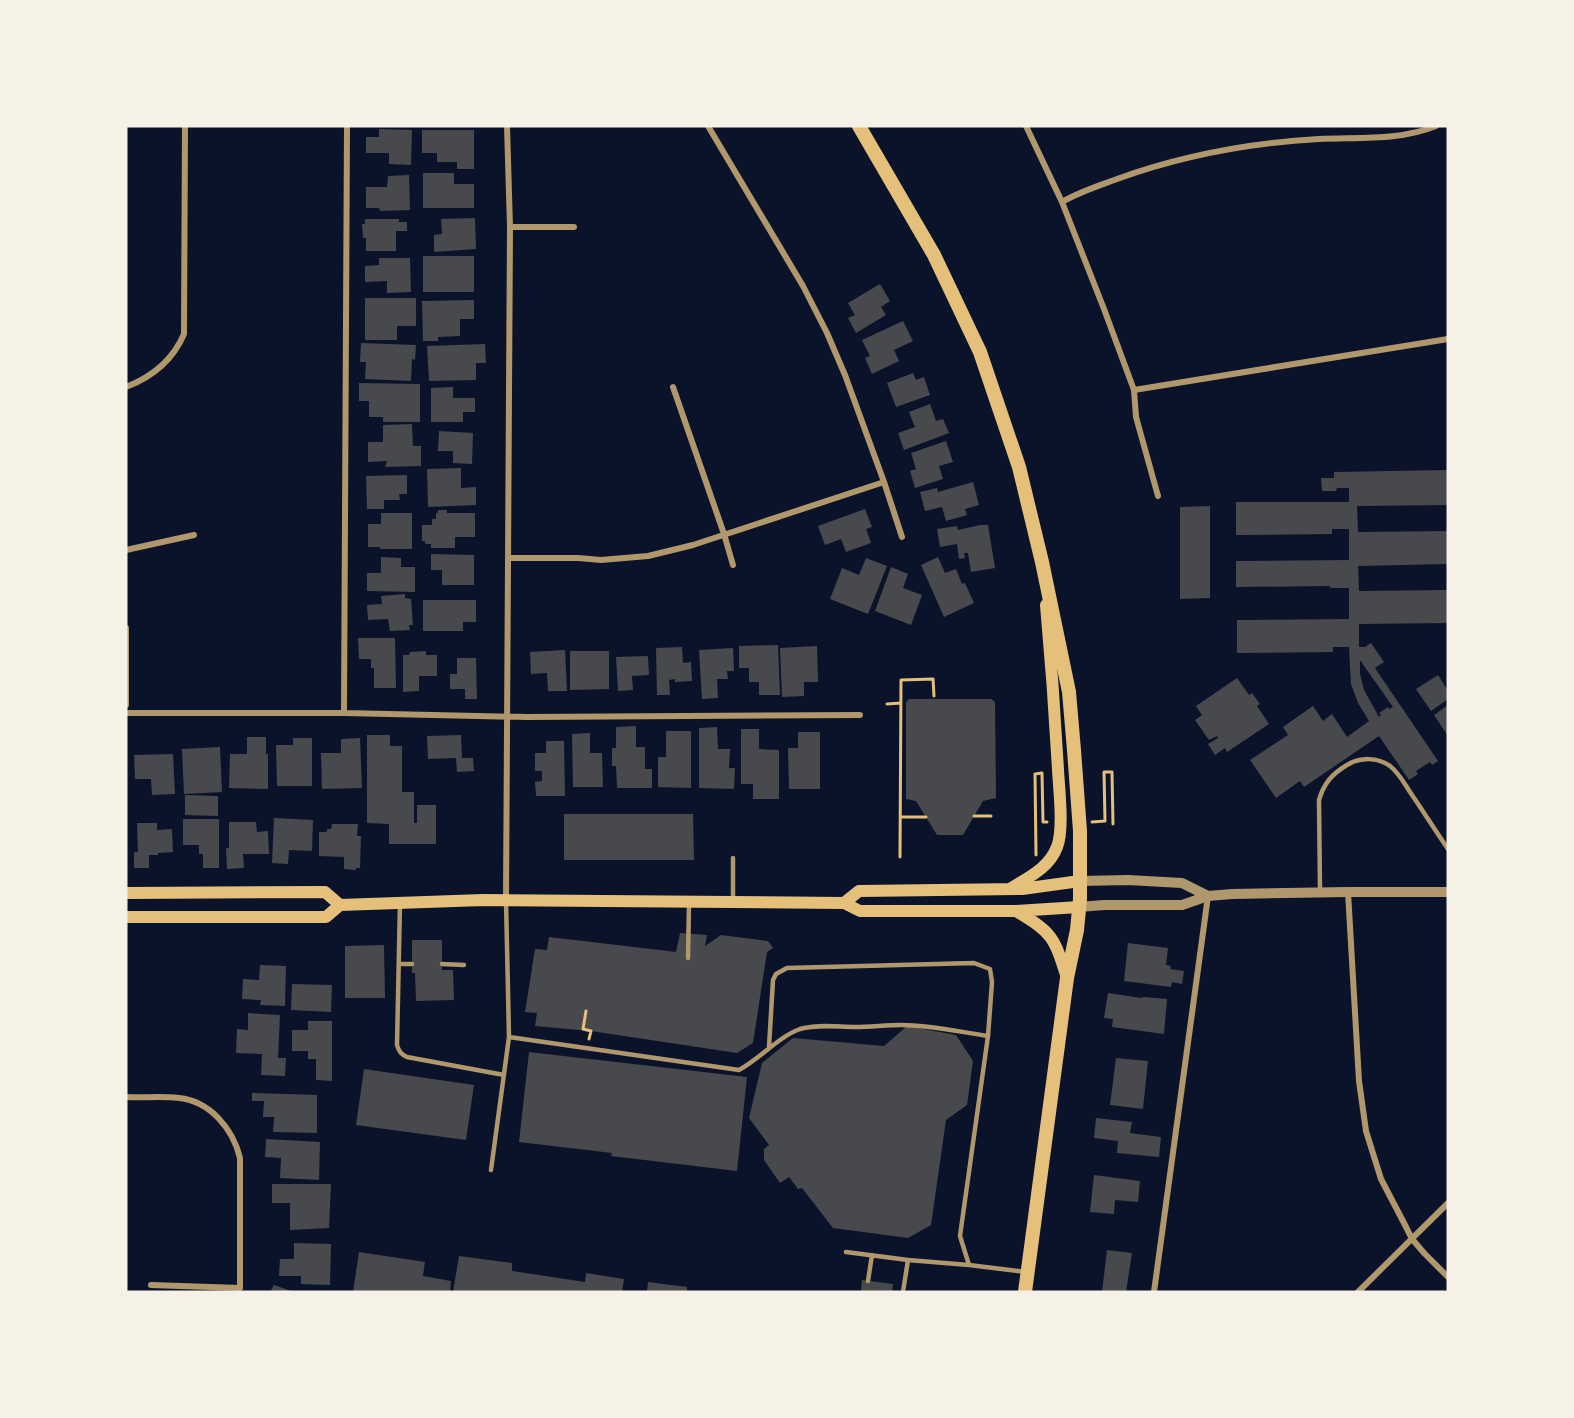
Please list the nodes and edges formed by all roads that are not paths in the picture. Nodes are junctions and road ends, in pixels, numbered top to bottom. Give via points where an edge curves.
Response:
1 (185, 126) edge
2 (347, 126) edge
3 (507, 126) edge
4 (708, 126) edge
5 (859, 126) edge
6 (1026, 126) edge
7 (1436, 126) edge
8 (1062, 202) junction
9 (510, 227) junction
10 (574, 227) dead end
11 (1448, 339) edge
12 (126, 387) edge
13 (673, 387) dead end
14 (1134, 390) junction
15 (884, 482) junction
16 (1158, 496) dead end
17 (724, 534) junction
18 (194, 535) dead end
19 (902, 537) dead end
20 (126, 550) edge
21 (509, 558) junction
22 (1042, 562) junction
23 (733, 565) dead end
24 (126, 628) edge
25 (126, 705) edge
26 (126, 713) edge
27 (344, 713) junction
28 (860, 714) dead end
29 (507, 717) junction
30 (1448, 849) edge
31 (734, 858) dead end
32 (1080, 881) junction
33 (1010, 889) junction
34 (126, 892) edge
35 (1320, 892) junction
36 (1348, 892) junction
37 (1448, 892) edge
38 (1208, 896) junction
39 (506, 900) junction
40 (733, 901) junction
41 (689, 902) junction
42 (400, 903) junction
43 (844, 903) junction
44 (340, 905) junction
45 (1079, 907) junction
46 (1016, 911) junction
47 (126, 917) edge
48 (688, 958) dead end
49 (400, 964) junction
50 (412, 964) dead end
51 (442, 964) dead end
52 (464, 965) dead end
53 (1067, 978) junction
54 (988, 1036) junction
55 (509, 1037) junction
56 (769, 1047) junction
57 (504, 1074) junction
58 (126, 1097) edge
59 (491, 1170) dead end
60 (1448, 1203) edge
61 (1412, 1239) junction
62 (846, 1252) dead end
63 (872, 1255) junction
64 (908, 1260) junction
65 (969, 1265) junction
66 (1028, 1272) junction
67 (1448, 1277) edge
68 (868, 1281) dead end
69 (151, 1285) dead end
70 (903, 1292) edge
71 (1025, 1292) edge
72 (1154, 1292) edge
73 (1358, 1292) edge

1 - 12 street via 184,334 160,369
2 - 27 street
3 - 9 street
4 - 15 street via 827,333
5 - 22 main road via 933,255 980,352 1019,467
6 - 8 street
7 - 8 street via 1392,137 1263,144 1200,155 1137,171
8 - 14 street
9 - 10 street
9 - 21 street
11 - 14 street
13 - 17 street
14 - 16 street via 1136,417
15 - 17 street
15 - 19 street
17 - 21 street via 670,551 625,559
17 - 23 street
18 - 20 street
21 - 29 street
22 - 32 main road via 1069,692 1079,811
22 - 33 main road via 1060,835 1058,846 1042,869
24 - 25 street
26 - 27 street
27 - 29 street
28 - 29 street
29 - 39 street
30 - 35 lane via 1396,772 1373,759 1356,761 1330,777 1321,792
31 - 40 lane
32 - 33 main road
32 - 38 street via 1182,884
32 - 45 main road
33 - 43 main road via 860,891
34 - 44 main road via 325,892
35 - 36 street
35 - 38 street
36 - 37 street
36 - 61 street via 1359,1081 1366,1131 1381,1179
38 - 45 street via 1182,905
38 - 72 street
39 - 41 main road
39 - 42 main road
39 - 55 lane
40 - 41 main road
40 - 43 main road
41 - 48 lane
42 - 44 main road
42 - 49 lane
43 - 46 main road via 860,911
44 - 47 main road via 326,917
45 - 46 main road
45 - 53 main road
46 - 53 main road via 1053,939
49 - 50 lane
49 - 57 lane via 397,1045 402,1055
51 - 52 lane
53 - 66 main road
54 - 56 lane via 903,1025 815,1027 800,1029
54 - 56 lane via 990,969 974,963 787,968 773,980
54 - 65 lane via 960,1236
55 - 56 lane via 739,1070
55 - 57 lane
57 - 59 lane
58 - 69 street via 179,1098 198,1104 227,1128 240,1158 240,1288
60 - 61 street
61 - 67 street
61 - 73 street
62 - 63 lane
63 - 64 lane
63 - 68 lane
64 - 65 lane
64 - 70 lane
65 - 66 lane
66 - 71 main road

